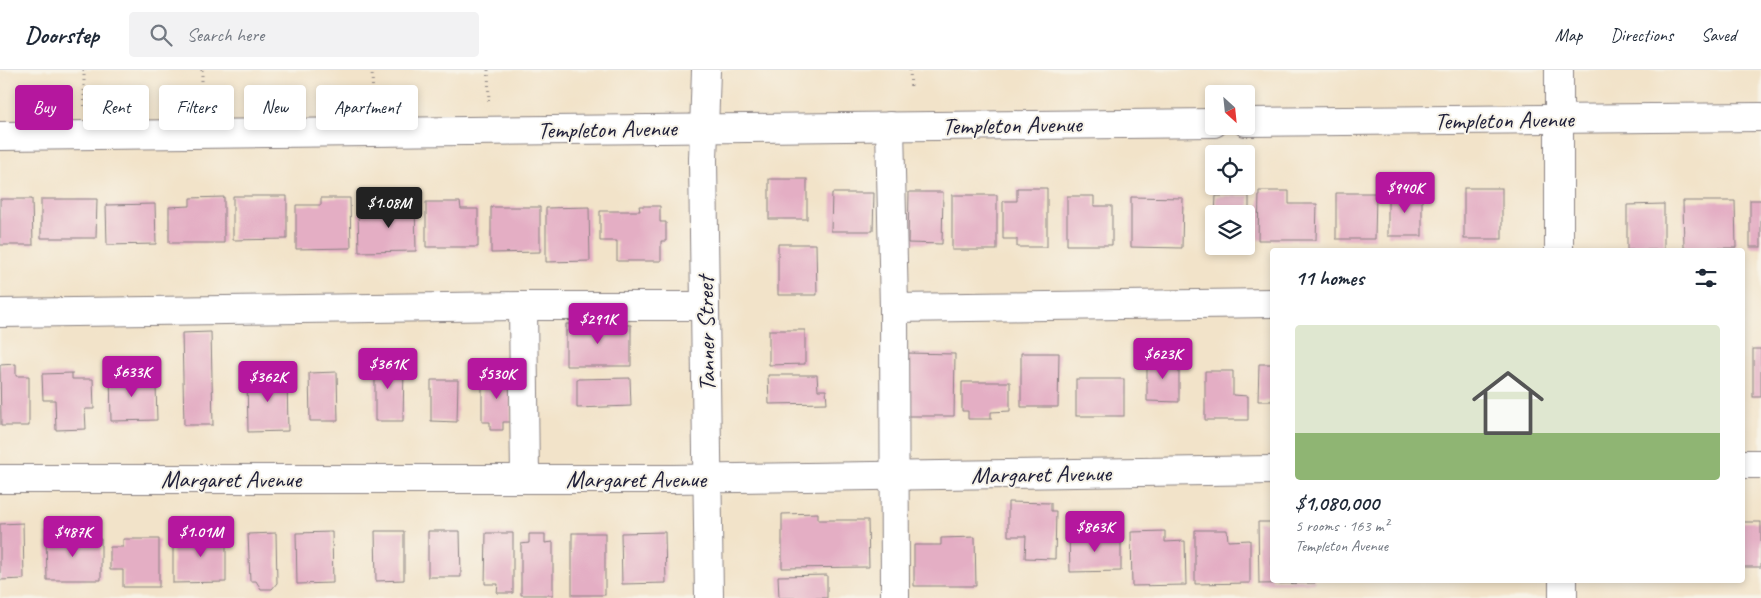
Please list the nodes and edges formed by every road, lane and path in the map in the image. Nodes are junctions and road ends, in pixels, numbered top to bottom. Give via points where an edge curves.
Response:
1 (84, 70) edge
2 (202, 70) edge
3 (372, 70) edge
4 (706, 70) edge
5 (910, 70) edge
6 (1559, 70) edge
7 (911, 89) dead end
8 (1761, 117) edge
9 (1560, 119) junction
10 (1255, 122) edge
11 (1205, 123) edge
12 (890, 126) junction
13 (704, 127) junction
14 (375, 132) junction
15 (202, 134) junction
16 (85, 135) junction
17 (0, 136) edge
18 (1559, 248) edge
19 (1270, 304) edge
20 (523, 306) junction
21 (706, 306) junction
22 (894, 308) junction
23 (0, 313) edge
24 (1745, 464) edge
25 (1761, 464) edge
26 (1270, 470) edge
27 (896, 476) junction
28 (0, 478) edge
29 (525, 479) junction
30 (708, 479) junction
31 (1563, 583) edge
32 (709, 598) edge
33 (895, 598) edge
34 (1563, 598) edge

1 - 16 path
2 - 15 path
3 - 14 path
4 - 13 street, Tanner Street
5 - 7 path
6 - 9 street
8 - 9 street, Templeton Avenue
9 - 10 street, Templeton Avenue
9 - 18 street
11 - 12 street, Templeton Avenue
12 - 13 street, Templeton Avenue
12 - 22 street
13 - 14 street, Templeton Avenue
13 - 21 street, Tanner Street
14 - 15 street, Templeton Avenue
15 - 16 street, Templeton Avenue
16 - 17 street, Templeton Avenue
19 - 22 street
20 - 21 street
20 - 23 street
20 - 29 street
21 - 30 street, Tanner Street
22 - 27 street
24 - 25 street
26 - 27 street, Margaret Avenue
27 - 30 street, Margaret Avenue
27 - 33 street
28 - 29 street, Margaret Avenue
29 - 30 street, Margaret Avenue
30 - 32 street, Tanner Street
31 - 34 street

